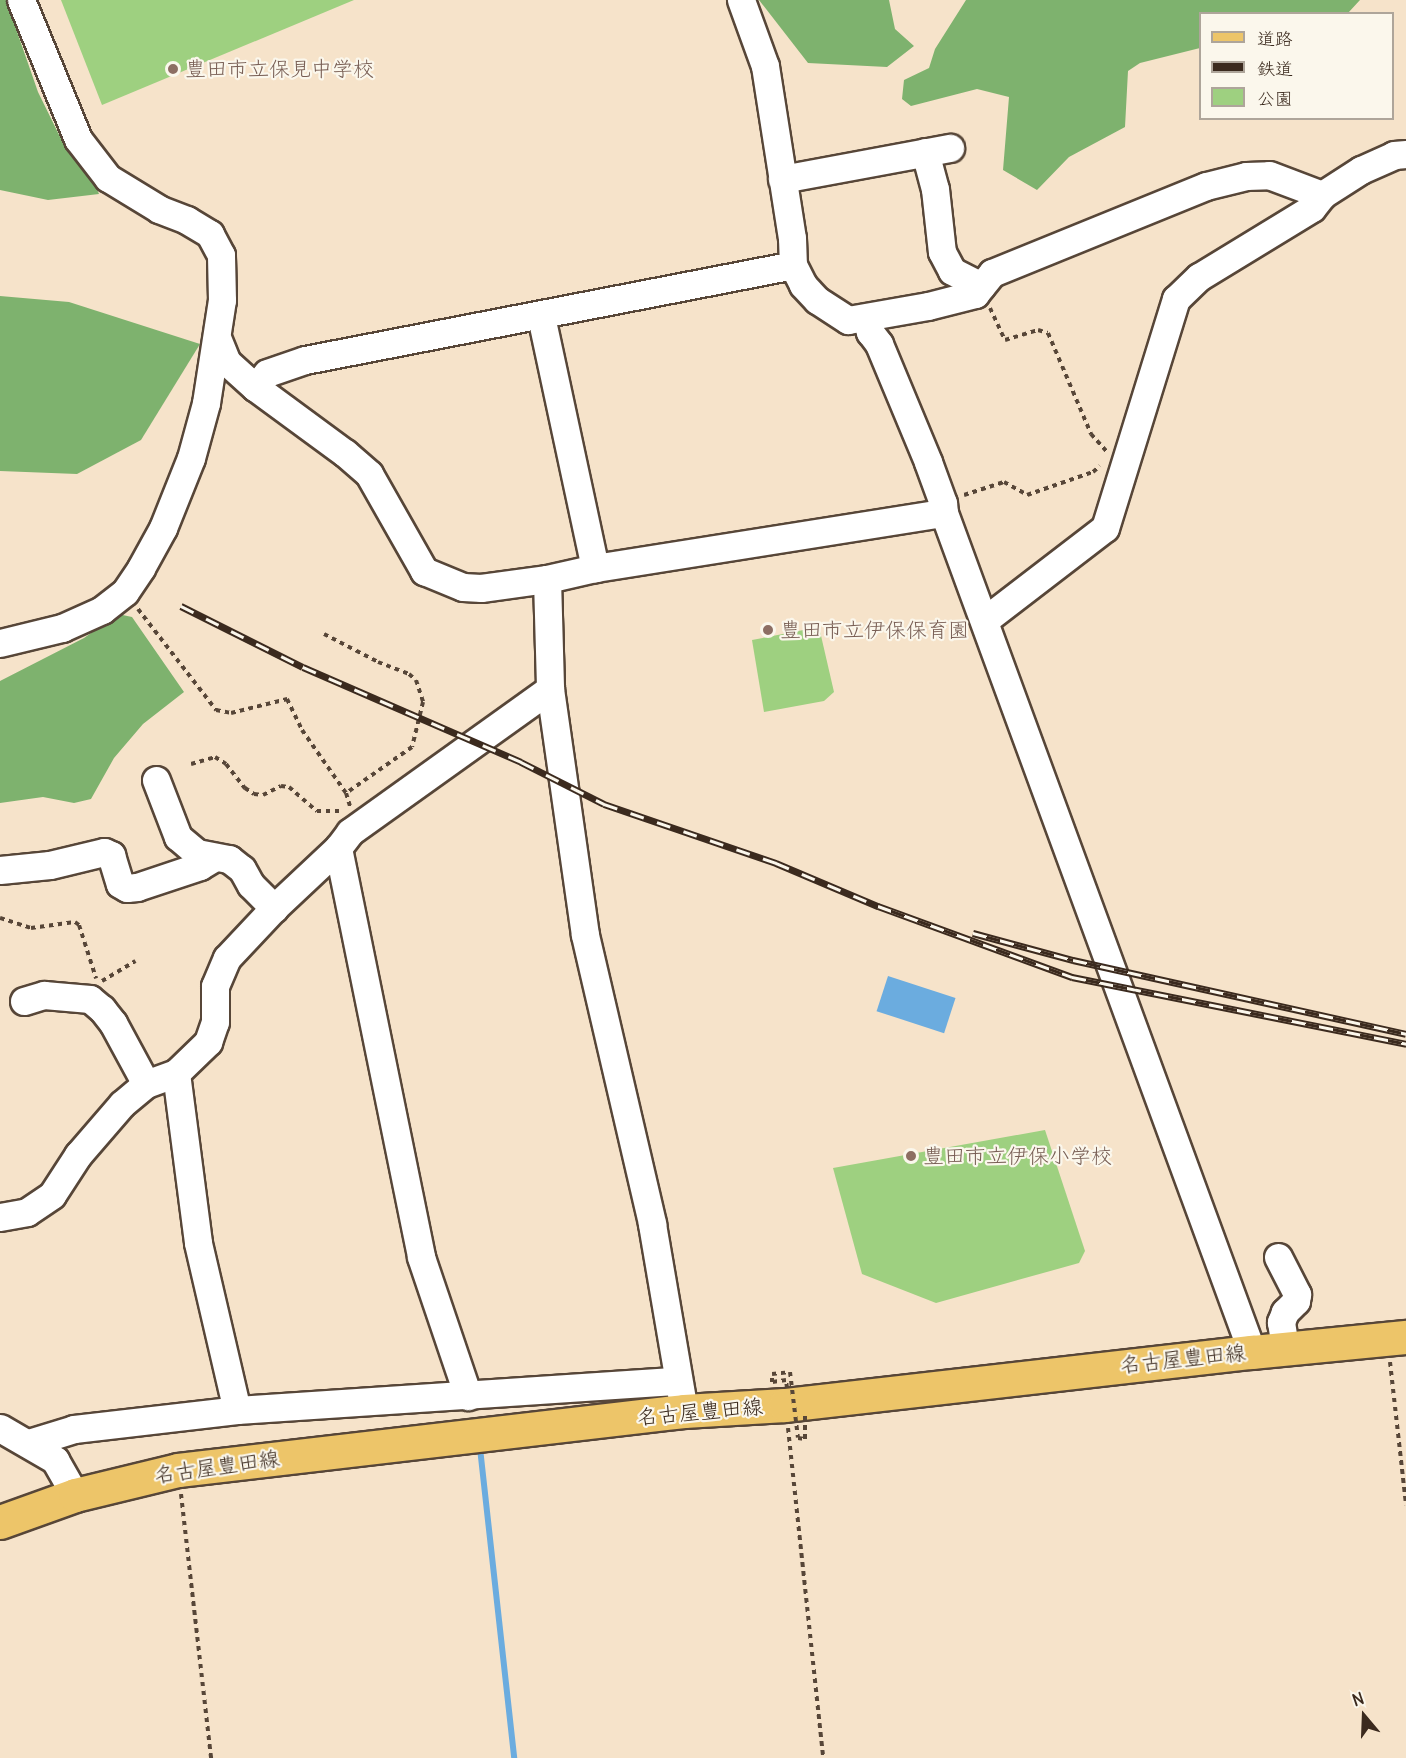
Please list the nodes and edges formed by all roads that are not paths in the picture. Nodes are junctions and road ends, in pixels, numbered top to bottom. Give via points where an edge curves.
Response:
1 (21, 0) edge
2 (741, 0) edge
3 (1406, 154) edge
4 (782, 179) junction
5 (1322, 195) junction
6 (793, 265) junction
7 (980, 287) junction
8 (541, 316) junction
9 (866, 318) junction
10 (218, 340) junction
11 (255, 387) junction
12 (943, 508) junction
13 (595, 568) junction
14 (547, 579) junction
15 (985, 620) junction
16 (0, 643) edge
17 (550, 689) junction
18 (156, 780) dead end
19 (338, 848) junction
20 (215, 857) junction
21 (0, 870) edge
22 (274, 908) junction
23 (24, 1001) dead end
24 (176, 1074) junction
25 (146, 1084) junction
26 (0, 1218) edge
27 (1278, 1257) dead end
28 (1397, 1338) edge
29 (1285, 1348) junction
30 (1252, 1352) junction
31 (468, 1396) junction
32 (680, 1396) junction
33 (237, 1410) junction
34 (0, 1428) edge
35 (29, 1443) junction
36 (75, 1495) junction
37 (0, 1522) edge

1 - 10 street via 78,139 108,178 210,234 221,255
2 - 4 street via 765,66
3 - 5 street via 1394,155 1361,170
4 - 6 street
4 - 7 street via 938,150 935,189 942,252 952,271
5 - 7 street via 1269,175 1206,186 992,273
5 - 15 street via 1312,208 1198,277 1176,299 1118,452 1105,528
6 - 8 street
6 - 9 street via 803,285 817,300 848,320
7 - 9 street via 975,294
8 - 11 street via 305,360 267,373
8 - 13 street
9 - 12 street
10 - 11 street via 227,362
10 - 16 street via 191,458 163,528 125,592 102,610 62,628
11 - 14 street via 369,474 424,571 463,587
12 - 13 street
12 - 15 street
13 - 14 street
14 - 17 street
15 - 30 street
17 - 19 street via 350,832
17 - 32 street via 585,935 652,1224
18 - 20 street via 178,837 197,853
19 - 22 street
19 - 31 street via 421,1257
20 - 21 street via 200,866 127,888 120,884 111,855 104,852 50,865
20 - 22 street via 229,859 242,869 251,885
22 - 24 street via 227,958 215,986 215,1022 208,1042
23 - 25 street via 44,995 90,999 113,1023
24 - 25 street
24 - 33 street via 198,1243
25 - 26 street via 100,1127 52,1196 27,1212
27 - 29 street via 1297,1294 1281,1322
28 - 29 main road, 名古屋豊田線
29 - 30 main road, 名古屋豊田線
30 - 32 main road, 名古屋豊田線 via 793,1403
31 - 32 street
31 - 33 street
32 - 36 main road, 名古屋豊田線 via 178,1470
33 - 35 street via 74,1429
34 - 35 street
35 - 36 street via 55,1460
36 - 37 main road, 名古屋豊田線

